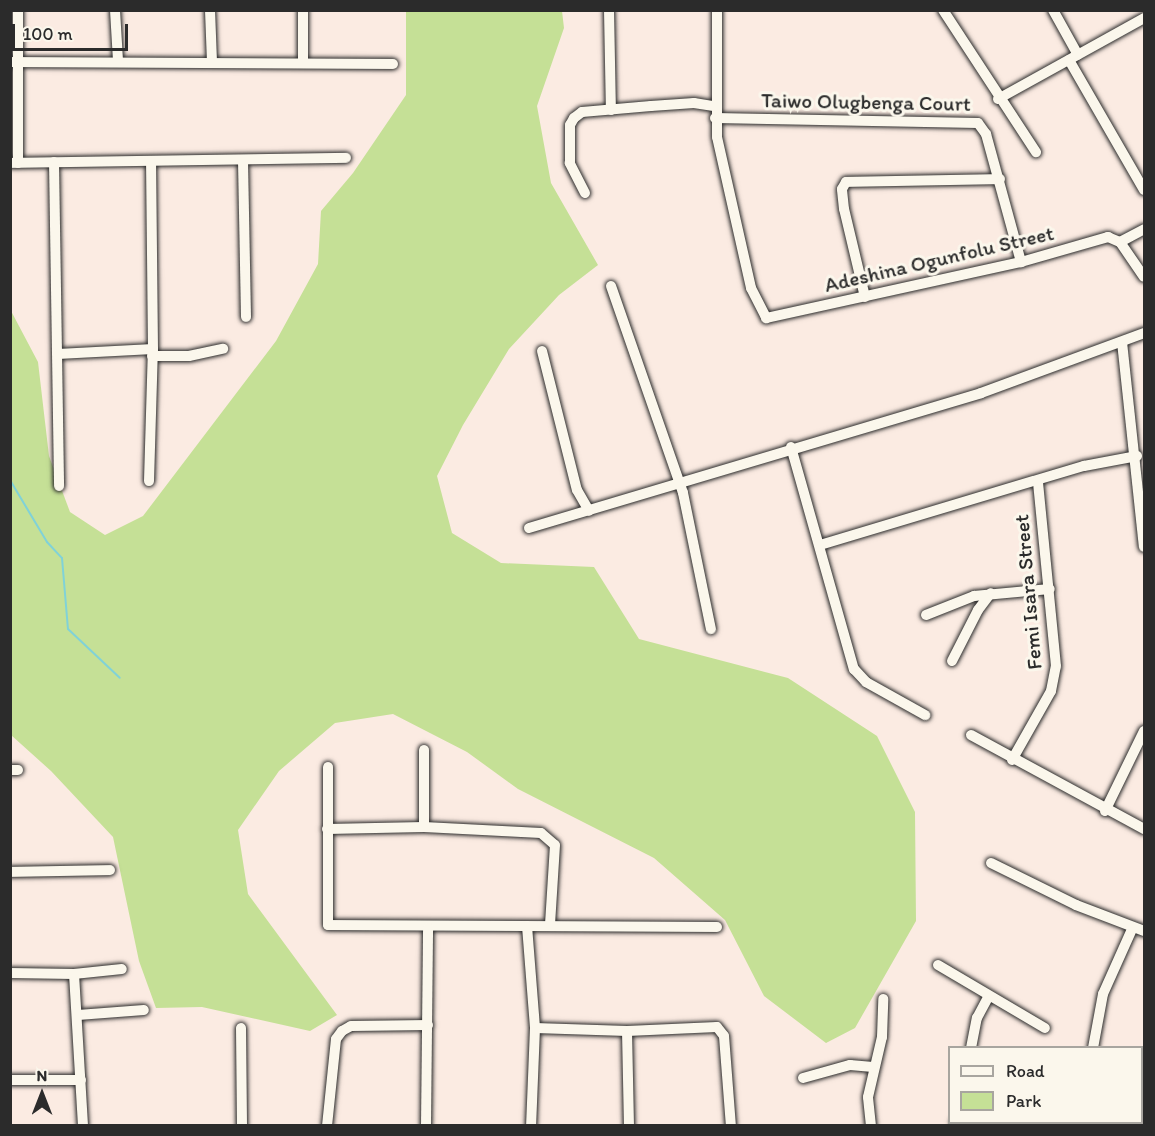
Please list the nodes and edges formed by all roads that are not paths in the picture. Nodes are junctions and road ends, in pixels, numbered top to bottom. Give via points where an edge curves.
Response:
1 (18, 10) edge
2 (115, 10) edge
3 (210, 10) edge
4 (303, 10) edge
5 (609, 10) edge
6 (717, 10) edge
7 (943, 10) edge
8 (1053, 10) edge
9 (1144, 18) edge
10 (1073, 58) junction
11 (118, 60) junction
12 (212, 61) junction
13 (16, 62) edge
14 (303, 63) junction
15 (393, 64) dead end
16 (998, 99) junction
17 (612, 110) junction
18 (714, 112) junction
19 (1036, 152) dead end
20 (346, 158) dead end
21 (243, 161) junction
22 (54, 162) junction
23 (151, 162) junction
24 (14, 163) edge
25 (1000, 179) junction
26 (1144, 190) edge
27 (585, 193) dead end
28 (1144, 229) edge
29 (1120, 242) junction
30 (1021, 262) junction
31 (1144, 277) edge
32 (611, 286) dead end
33 (865, 297) junction
34 (246, 317) dead end
35 (1144, 333) edge
36 (1122, 342) junction
37 (224, 349) dead end
38 (542, 351) dead end
39 (152, 352) junction
40 (58, 354) junction
41 (791, 447) junction
42 (1137, 456) junction
43 (149, 481) dead end
44 (1038, 482) junction
45 (680, 484) junction
46 (59, 486) dead end
47 (589, 511) junction
48 (529, 528) dead end
49 (820, 545) junction
50 (1144, 547) edge
51 (1050, 589) junction
52 (992, 593) junction
53 (926, 615) dead end
54 (711, 629) dead end
55 (952, 661) dead end
56 (925, 715) dead end
57 (1144, 730) edge
58 (971, 735) dead end
59 (424, 750) dead end
60 (1012, 759) junction
61 (328, 767) dead end
62 (1106, 811) junction
63 (424, 827) junction
64 (327, 829) junction
65 (1144, 829) edge
66 (991, 863) dead end
67 (110, 870) dead end
68 (10, 872) edge
69 (550, 924) junction
70 (527, 926) junction
71 (717, 927) dead end
72 (1133, 927) junction
73 (428, 928) junction
74 (1144, 931) edge
75 (938, 965) dead end
76 (122, 969) dead end
77 (10, 973) edge
78 (74, 974) junction
79 (988, 997) junction
80 (883, 999) dead end
81 (144, 1010) dead end
82 (78, 1015) junction
83 (428, 1025) junction
84 (241, 1028) dead end
85 (535, 1028) junction
86 (1045, 1028) dead end
87 (627, 1031) junction
88 (971, 1046) edge
89 (1093, 1046) edge
90 (873, 1067) junction
91 (803, 1078) dead end
92 (10, 1080) edge
93 (81, 1080) junction
94 (83, 1125) edge
95 (242, 1125) edge
96 (327, 1125) edge
97 (426, 1125) edge
98 (531, 1125) edge
99 (629, 1125) edge
100 (731, 1125) edge
101 (871, 1125) edge

1 - 13 street
2 - 11 street
3 - 12 street
4 - 14 street
5 - 17 street
6 - 18 street
7 - 16 street
8 - 10 street
9 - 10 street
10 - 16 street
10 - 26 street
11 - 12 street
11 - 13 street
12 - 14 street
13 - 24 street
14 - 15 street
16 - 19 street
17 - 18 street via 694,104
17 - 27 street via 582,112 570,125 570,163
18 - 25 street, Taiwo Olugbenga Court via 978,123 986,134
18 - 33 street, Adeshina Ogunfolu Street via 751,288 766,318
20 - 21 street
21 - 23 street
21 - 34 street
22 - 23 street
22 - 24 street
22 - 40 street
23 - 39 street
25 - 30 street, Taiwo Olugbenga Court
25 - 33 street via 846,182 842,189 844,209
28 - 29 street
29 - 30 street, Adeshina Ogunfolu Street via 1108,237
29 - 31 street
30 - 33 street, Adeshina Ogunfolu Street
32 - 45 street
35 - 36 street
36 - 41 street via 981,393
36 - 42 street
37 - 39 street via 189,356
38 - 47 street via 574,479
39 - 40 street
39 - 43 street
40 - 46 street via 55,418
41 - 45 street
41 - 49 street
42 - 44 street via 1084,466
42 - 50 street
44 - 49 street
44 - 51 street, Femi Isara Street
45 - 47 street
45 - 54 street
47 - 48 street
49 - 56 street via 854,669 886,695
51 - 52 street
51 - 60 street, Femi Isara Street via 1055,678
52 - 53 street
52 - 55 street via 978,610
57 - 62 street
58 - 60 street
59 - 63 street
60 - 62 street
61 - 64 street
62 - 65 street
63 - 64 street
63 - 69 street via 529,829 541,833 555,845
64 - 73 street via 328,925
66 - 72 street
67 - 68 street
69 - 70 street
69 - 71 street
70 - 73 street
70 - 85 street
72 - 74 street
72 - 89 street via 1102,994
73 - 83 street
75 - 79 street
76 - 78 street
77 - 78 street
78 - 82 street
79 - 86 street
79 - 88 street via 977,1018
80 - 90 street via 882,1036
81 - 82 street
82 - 93 street
83 - 96 street via 351,1026 342,1031 336,1039
83 - 97 street
84 - 95 street
85 - 87 street
85 - 98 street
87 - 99 street
87 - 100 street via 717,1027 722,1030 731,1093
90 - 91 street via 850,1065
90 - 101 street via 868,1097
92 - 93 street
93 - 94 street

